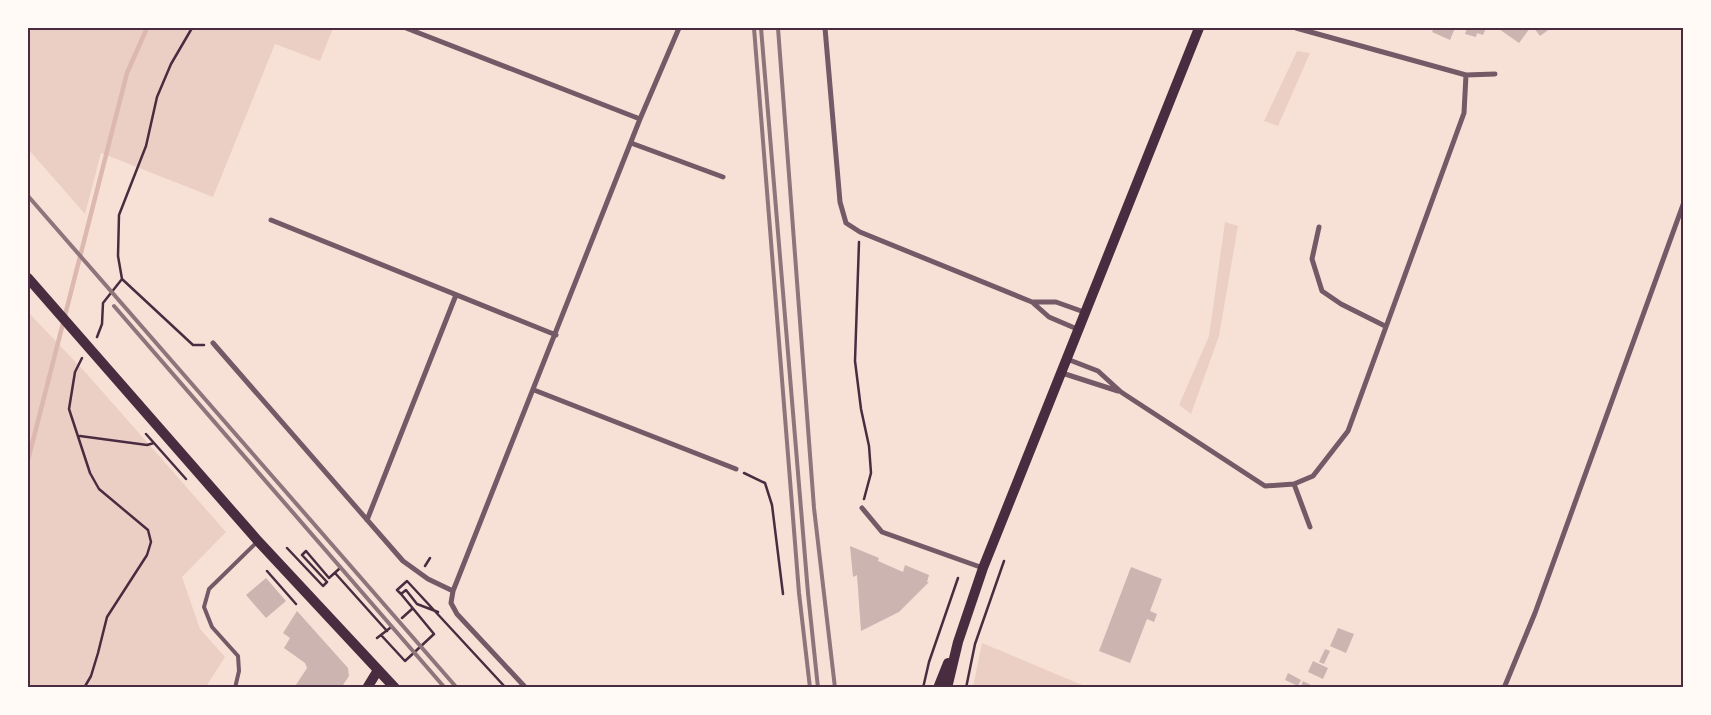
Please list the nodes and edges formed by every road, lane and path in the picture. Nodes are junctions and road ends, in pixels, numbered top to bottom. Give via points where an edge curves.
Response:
1 (192, 28) edge
2 (406, 28) edge
3 (679, 28) edge
4 (825, 28) edge
5 (1199, 28) edge
6 (1296, 28) edge
7 (1466, 74) junction
8 (1494, 74) dead end
9 (640, 119) junction
10 (631, 143) junction
11 (723, 177) dead end
12 (1684, 202) edge
13 (1681, 216) edge
14 (270, 220) dead end
15 (1319, 227) dead end
16 (860, 232) junction
17 (29, 280) edge
18 (456, 295) junction
19 (1032, 302) junction
20 (1084, 312) junction
21 (1385, 326) junction
22 (1077, 329) junction
23 (556, 335) junction
24 (213, 344) dead end
25 (202, 346) dead end
26 (1067, 359) junction
27 (1062, 373) junction
28 (534, 390) junction
29 (1121, 392) junction
30 (154, 443) dead end
31 (736, 469) joint
32 (1294, 484) junction
33 (862, 508) joint
34 (367, 520) junction
35 (1310, 528) dead end
36 (258, 542) junction
37 (288, 548) dead end
38 (1004, 561) dead end
39 (983, 568) junction
40 (339, 569) dead end
41 (335, 573) junction
42 (958, 578) dead end
43 (453, 591) junction
44 (401, 594) junction
45 (783, 594) dead end
46 (412, 609) junction
47 (438, 612) junction
48 (402, 618) dead end
49 (962, 630) junction
50 (381, 635) junction
51 (377, 638) dead end
52 (397, 653) junction
53 (398, 662) dead end
54 (378, 670) junction
55 (84, 688) edge
56 (236, 688) edge
57 (367, 688) edge
58 (394, 688) edge
59 (506, 688) edge
60 (526, 688) edge
61 (923, 688) edge
62 (938, 688) edge
63 (947, 688) edge
64 (966, 688) edge
65 (1504, 688) edge

1 - 25 path via 157,97 146,146 119,215 118,256 122,279 193,346
2 - 9 street
3 - 9 street
4 - 16 street via 840,202 846,222
5 - 20 main road
6 - 7 street
7 - 8 street
7 - 21 street via 1464,113
9 - 10 street
10 - 11 street
10 - 23 street
12 - 13 street
13 - 65 street via 1535,613
14 - 18 street
15 - 21 street via 1312,259 1322,291 1340,304
16 - 19 street
16 - 33 path via 855,361 871,473
17 - 36 main road
18 - 23 street
18 - 34 street
19 - 20 street via 1056,302
19 - 22 street via 1049,317
20 - 22 main road
21 - 32 street via 1348,431 1313,476
22 - 26 main road
23 - 28 street
24 - 34 street
26 - 27 main road
26 - 29 street via 1098,371
27 - 29 street
27 - 39 main road
28 - 31 street
28 - 43 street
29 - 32 street via 1266,486
30 - 55 path via 146,445 80,436 90,473 99,489 150,535 150,549 107,617 91,676
31 - 45 path via 765,483 772,505
32 - 35 street
33 - 39 street via 882,532
34 - 43 street via 410,568
36 - 54 main road
36 - 56 lane via 209,589 204,607 212,627 238,656
37 - 41 path via 323,586 326,582 302,555 306,551 329,578
38 - 64 path via 975,644
39 - 49 main road
40 - 41 path
41 - 50 path via 388,629
42 - 61 path
43 - 60 street via 451,603 457,614
44 - 46 path
44 - 47 path via 406,590 417,604
44 - 47 path via 397,590 407,581
46 - 48 path
46 - 52 path via 434,634 404,661
47 - 59 path
49 - 62 main road
49 - 63 main road
50 - 51 path
50 - 52 path
52 - 53 path via 401,659
54 - 57 main road
54 - 58 main road

